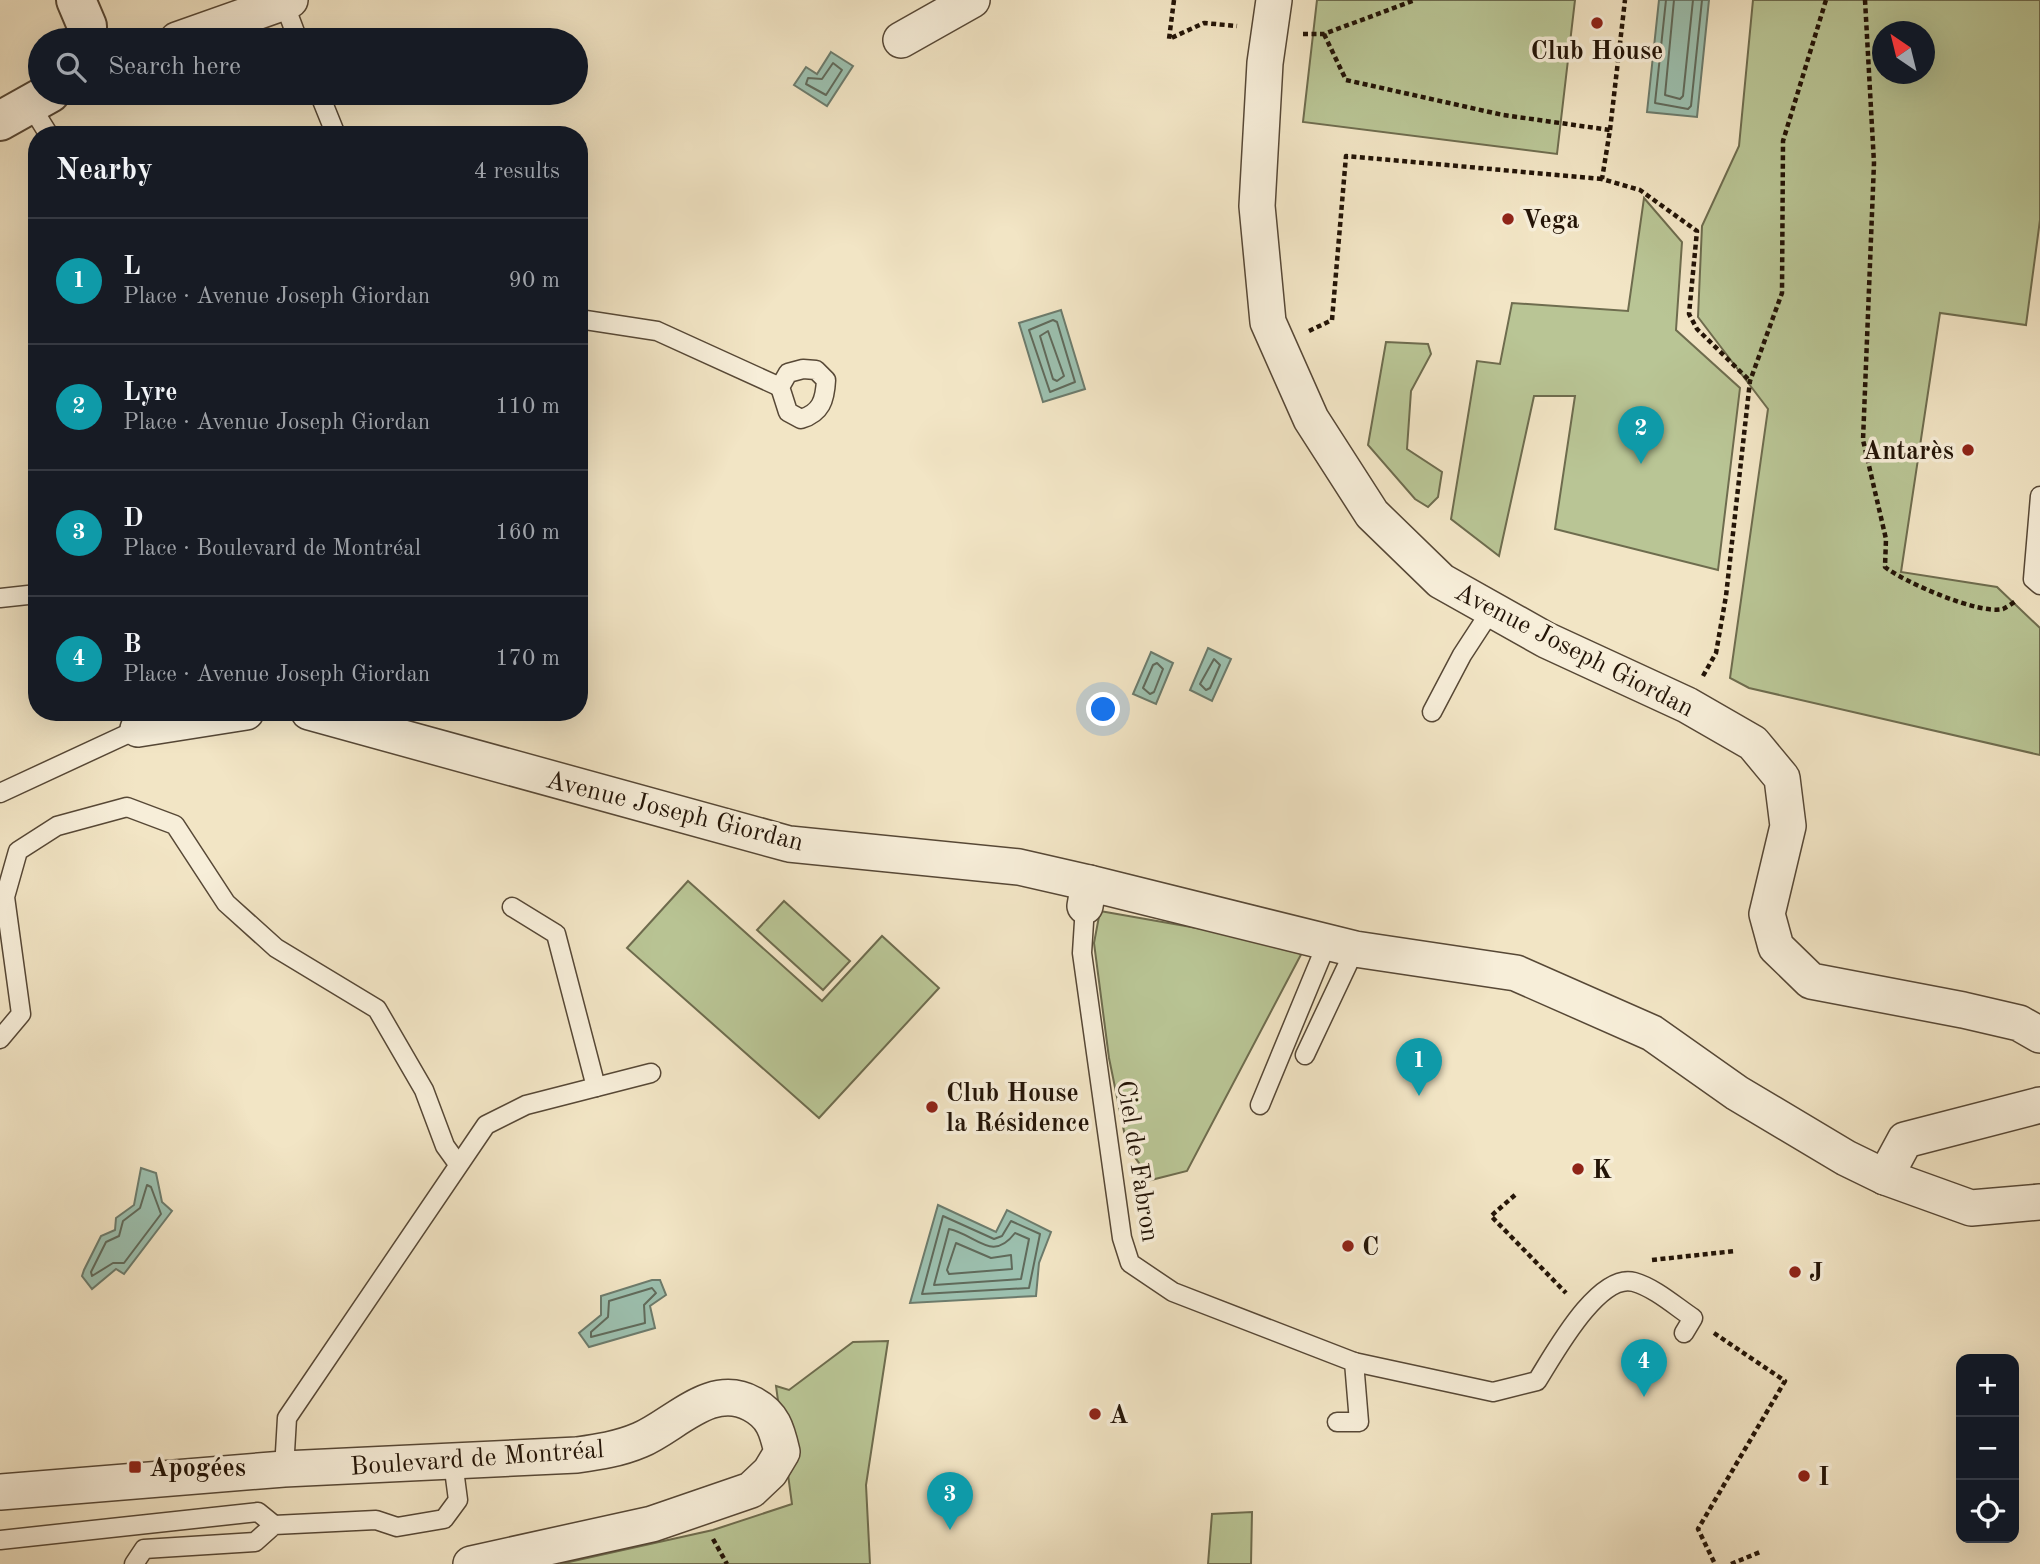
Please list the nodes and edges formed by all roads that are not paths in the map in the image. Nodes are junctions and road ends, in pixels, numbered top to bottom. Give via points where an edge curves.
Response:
1 (76, 0) edge
2 (972, 0) edge
3 (285, 1) edge
4 (1271, 21) edge
5 (87, 28) edge
6 (210, 28) edge
7 (294, 28) edge
8 (901, 40) dead end
9 (324, 105) edge
10 (332, 126) edge
11 (588, 320) edge
12 (780, 387) dead end
13 (2040, 496) edge
14 (2040, 585) edge
15 (28, 595) edge
16 (0, 598) edge
17 (1492, 609) junction
18 (1432, 712) dead end
19 (137, 721) edge
20 (342, 721) edge
21 (0, 793) edge
22 (1087, 895) junction
23 (512, 907) dead end
24 (1341, 946) junction
25 (2040, 1035) edge
26 (0, 1039) edge
27 (1305, 1055) dead end
28 (651, 1073) dead end
29 (596, 1087) junction
30 (1260, 1105) dead end
31 (2040, 1105) edge
32 (458, 1164) junction
33 (1885, 1177) junction
34 (2040, 1202) edge
35 (1689, 1326) road end
36 (1354, 1362) junction
37 (1337, 1422) dead end
38 (453, 1462) junction
39 (284, 1469) junction
40 (0, 1492) edge
41 (274, 1525) junction
42 (0, 1540) edge
43 (134, 1564) edge
44 (471, 1564) edge

1 - 5 street
2 - 8 street
3 - 6 street
3 - 7 lane
4 - 17 street, Avenue Joseph Giordan via 1257,206 1268,322 1311,419 1372,514 1441,581
9 - 10 lane
11 - 12 lane via 657,331
13 - 14 lane via 2034,579
15 - 16 lane
17 - 18 lane
17 - 25 street, Avenue Joseph Giordan via 1546,640 1687,705 1753,743 1782,778 1788,826 1766,914 1776,947 1811,981 2019,1023
19 - 21 lane
20 - 22 street, Avenue Joseph Giordan via 789,844 1018,867
22 - 24 street, Avenue Joseph Giordan
22 - 36 lane, Ciel de Fabron via 1082,953 1122,1238 1130,1263 1173,1292
23 - 29 lane via 556,934
24 - 27 lane
24 - 30 lane
24 - 33 street, Avenue Joseph Giordan via 1516,973 1652,1033 1737,1093
26 - 32 lane via 21,1014 5,897 18,850 57,826 127,807 175,825 226,903 276,948 377,1009 424,1090 445,1146
28 - 29 lane
29 - 32 lane via 526,1105 486,1125
31 - 33 street via 1905,1140
32 - 39 lane via 287,1418
33 - 34 street, Avenue Joseph Giordan via 1971,1208
35 - 36 lane, Ciel de Fabron via 1656,1292 1632,1281 1616,1283 1585,1309 1537,1381 1493,1392
36 - 37 lane via 1359,1422
38 - 39 street, Boulevard de Montréal
38 - 41 lane via 458,1500 444,1519 397,1527 376,1520
38 - 44 street, Boulevard de Montréal via 610,1450 642,1440 708,1401 729,1397 768,1413 782,1452 751,1490 652,1524
39 - 40 street, Boulevard de Montréal
41 - 42 lane via 258,1512
41 - 43 lane via 254,1542 144,1549

